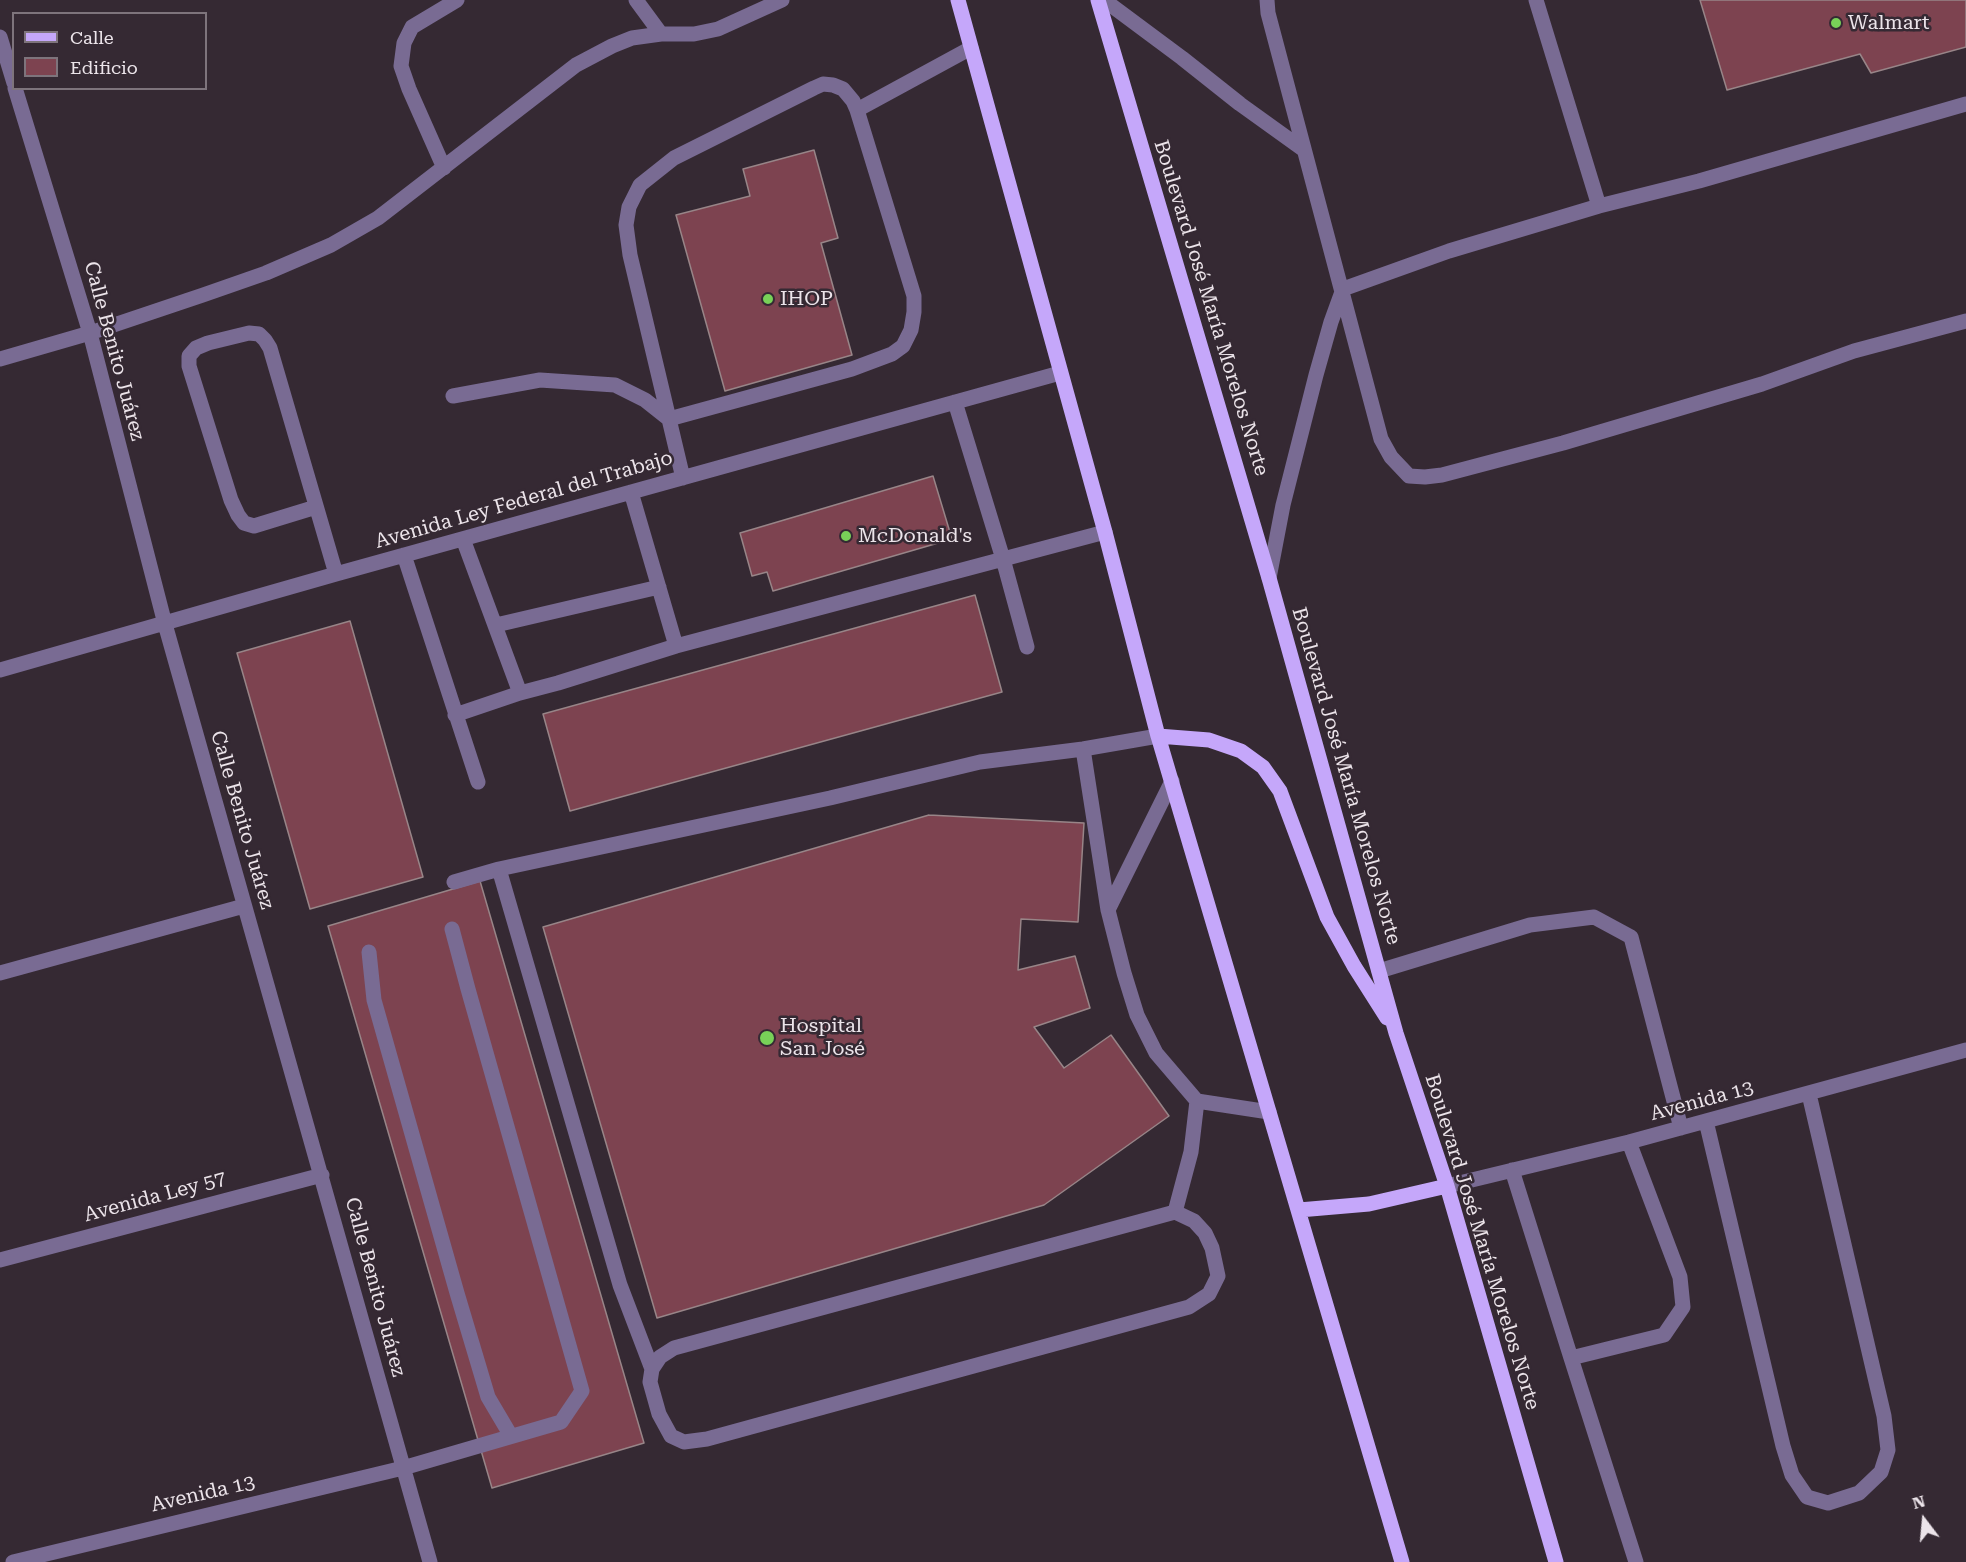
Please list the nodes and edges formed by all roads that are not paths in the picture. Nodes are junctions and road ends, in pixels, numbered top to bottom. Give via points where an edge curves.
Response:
1 (457, 0) edge
2 (636, 0) edge
3 (782, 0) edge
4 (958, 0) edge
5 (1098, 0) edge
6 (1104, 0) edge
7 (1267, 0) edge
8 (1536, 0) edge
9 (661, 34) junction
10 (1, 45) edge
11 (971, 48) junction
12 (12, 77) edge
13 (16, 90) edge
14 (1966, 104) edge
15 (857, 110) junction
16 (1304, 150) junction
17 (444, 168) junction
18 (1599, 206) junction
19 (1343, 289) junction
20 (1966, 321) edge
21 (90, 333) junction
22 (0, 359) edge
23 (1060, 373) junction
24 (453, 396) dead end
25 (955, 402) junction
26 (669, 419) junction
27 (683, 478) junction
28 (632, 492) junction
29 (316, 507) junction
30 (1105, 532) junction
31 (463, 539) junction
32 (404, 555) junction
33 (1003, 559) junction
34 (336, 574) junction
35 (1269, 578) junction
36 (658, 587) junction
37 (165, 624) junction
38 (496, 625) junction
39 (676, 646) junction
40 (1027, 647) dead end
41 (0, 670) edge
42 (520, 693) junction
43 (455, 715) junction
44 (1158, 736) junction
45 (1083, 749) junction
46 (1172, 781) junction
47 (478, 782) dead end
48 (499, 869) junction
49 (454, 882) dead end
50 (244, 906) junction
51 (1108, 910) junction
52 (453, 929) dead end
53 (369, 952) dead end
54 (1379, 971) junction
55 (0, 972) edge
56 (1396, 1033) junction
57 (1966, 1050) edge
58 (1809, 1094) junction
59 (1197, 1101) junction
60 (1269, 1112) junction
61 (1706, 1121) junction
62 (1681, 1128) junction
63 (1629, 1142) junction
64 (1512, 1170) junction
65 (321, 1175) junction
66 (1447, 1186) junction
67 (1299, 1210) junction
68 (1175, 1212) junction
69 (0, 1260) edge
70 (1571, 1358) junction
71 (652, 1369) junction
72 (511, 1436) junction
73 (403, 1468) junction
74 (13, 1562) edge
75 (430, 1562) edge
76 (1402, 1562) edge
77 (1556, 1562) edge
78 (1636, 1562) edge

1 - 17 street via 412,27 404,43 401,66
2 - 9 street
3 - 9 street via 718,29
4 - 11 main road
5 - 35 main road, Boulevard José María Morelos Norte
6 - 16 street
7 - 16 street
8 - 18 street
9 - 17 street via 632,38 576,65
10 - 12 street
11 - 15 street
11 - 23 main road
13 - 21 street, Calle Benito Juárez
14 - 18 street via 1699,182
15 - 26 street via 914,296 911,330 903,346 852,369
15 - 26 street via 843,89 823,84 674,158 640,185 629,207 626,225
16 - 19 street
17 - 21 street via 378,218 331,245 266,273
18 - 19 street via 1449,251
19 - 20 street via 1381,439 1402,471 1409,476 1425,477 1563,443 1762,384 1854,351
19 - 35 street via 1313,385
21 - 22 street
21 - 37 street, Calle Benito Juárez
23 - 25 street, Avenida Ley Federal del Trabajo
23 - 30 main road
24 - 26 street via 540,380 615,386 645,400
25 - 27 street, Avenida Ley Federal del Trabajo
25 - 33 street
26 - 27 street
27 - 28 street, Avenida Ley Federal del Trabajo
28 - 31 street, Avenida Ley Federal del Trabajo
28 - 36 street
29 - 29 street via 265,340 259,334 249,333 196,348 189,356 189,366 231,500 244,523 255,526
29 - 34 street
30 - 33 street
30 - 44 main road
31 - 32 street, Avenida Ley Federal del Trabajo
31 - 38 street
32 - 34 street, Avenida Ley Federal del Trabajo
32 - 43 street
33 - 39 street
33 - 40 street
34 - 37 street, Avenida Ley Federal del Trabajo
35 - 54 main road, Boulevard José María Morelos Norte
36 - 38 street
36 - 39 street
37 - 41 street, Avenida Ley Federal del Trabajo
37 - 50 street, Calle Benito Juárez
38 - 42 street
39 - 42 street
42 - 43 street
43 - 47 street
44 - 45 street
44 - 46 main road
44 - 56 main road via 1209,740 1241,751 1263,767 1280,791 1328,917
45 - 48 street via 980,762
45 - 51 street
46 - 51 street
46 - 60 main road
48 - 49 street
48 - 71 street via 620,1285
50 - 55 street
50 - 65 street, Calle Benito Juárez
51 - 59 street via 1137,1015 1156,1053
52 - 72 street, Avenida 13 via 582,1391 561,1422
53 - 72 street via 374,1000 457,1293 488,1397
54 - 56 main road, Boulevard José María Morelos Norte
54 - 62 street via 1530,925 1594,917 1631,937
56 - 66 main road, Boulevard José María Morelos Norte
57 - 58 street, Avenida 13
58 - 61 street, Avenida 13
58 - 61 street via 1884,1416 1888,1450 1881,1472 1859,1493 1828,1503 1807,1497 1792,1476
59 - 60 street
59 - 68 street via 1191,1152
60 - 67 main road
61 - 62 street, Avenida 13
62 - 63 street, Avenida 13
63 - 64 street, Avenida 13
63 - 70 street via 1680,1277 1683,1306 1665,1335
64 - 66 street, Avenida 13
64 - 70 street
65 - 69 street, Avenida Ley 57
65 - 73 street, Calle Benito Juárez
66 - 67 main road via 1369,1204
66 - 77 main road, Boulevard José María Morelos Norte
67 - 76 main road
68 - 71 street via 674,1348 660,1357
68 - 71 street via 1194,1221 1205,1233 1218,1276 1209,1294 1189,1307 707,1439 684,1442 672,1436 659,1414 650,1382
70 - 78 street
72 - 73 street, Avenida 13
73 - 74 street, Avenida 13
73 - 75 street, Calle Benito Juárez

